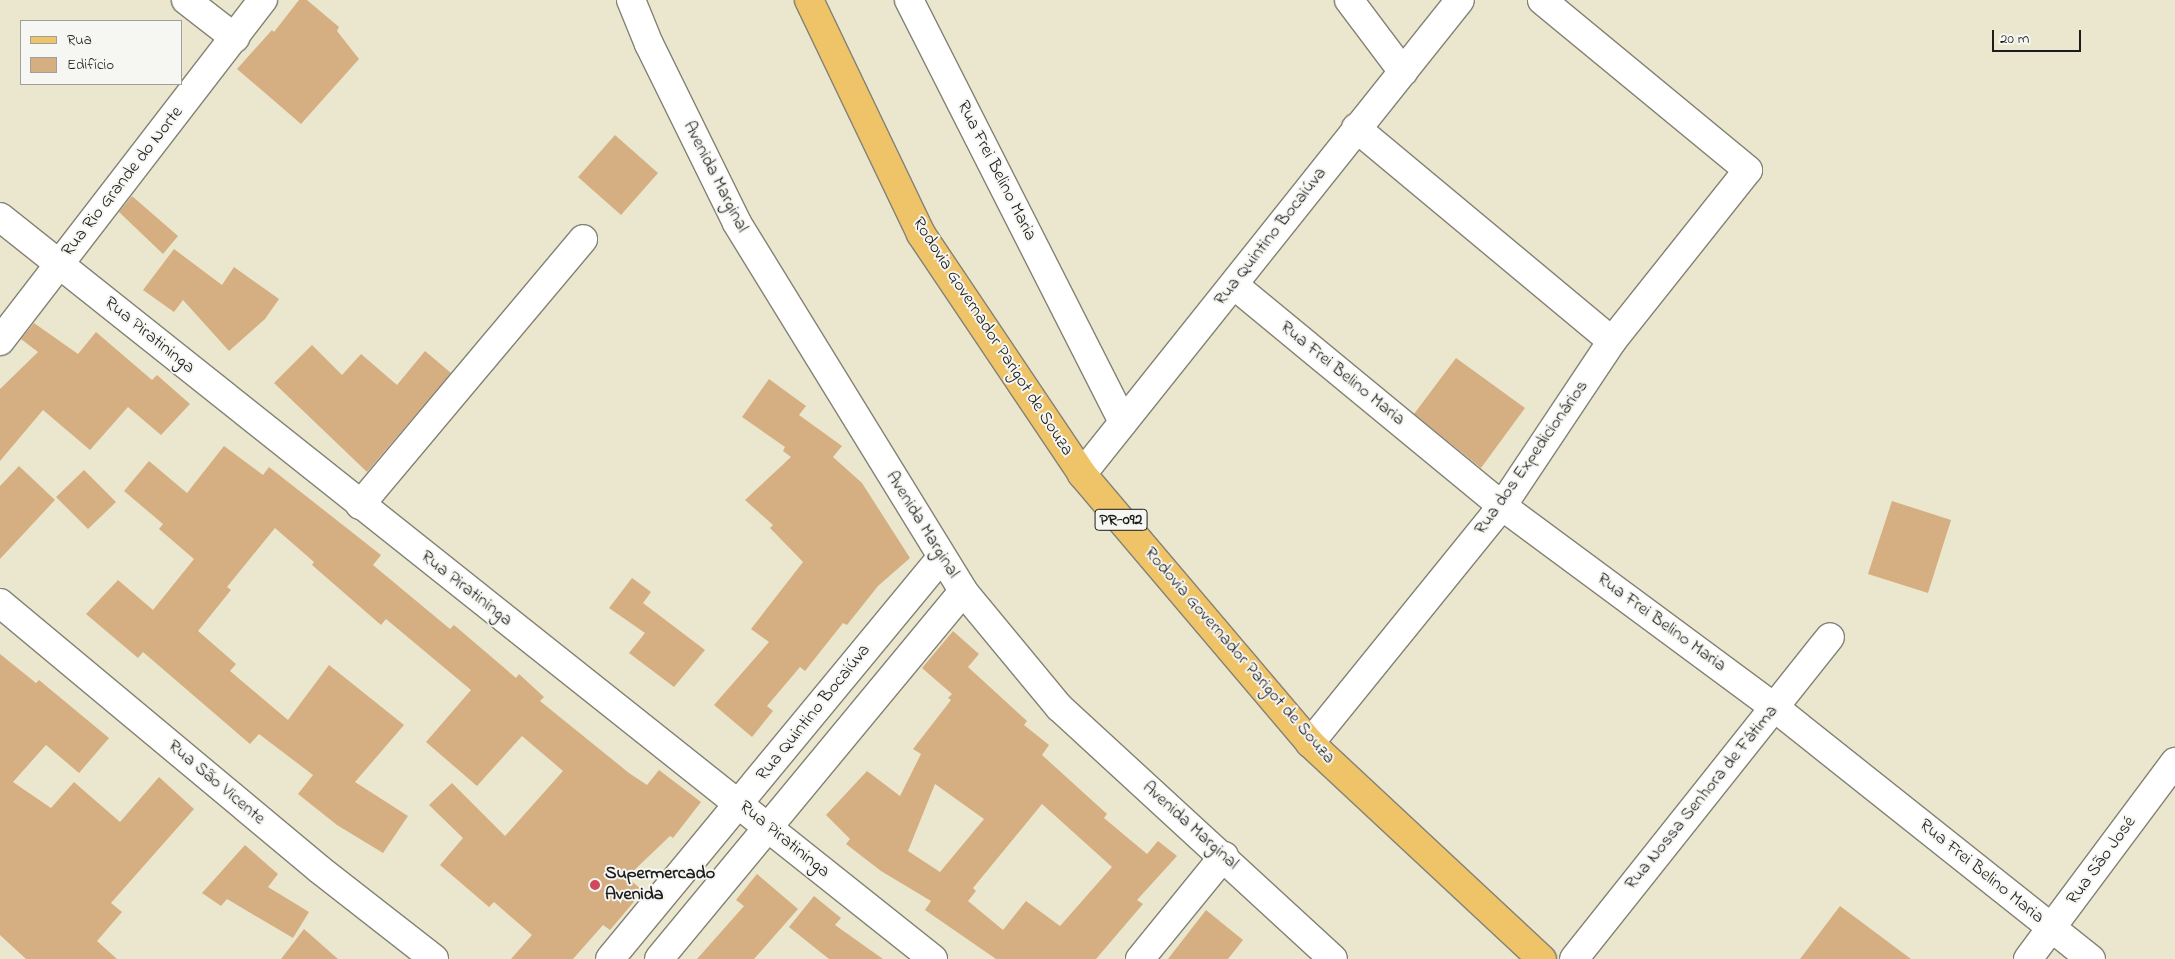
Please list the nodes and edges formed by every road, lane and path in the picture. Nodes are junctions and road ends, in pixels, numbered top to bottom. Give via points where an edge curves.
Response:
1 (186, 0) edge
2 (263, 0) edge
3 (632, 0) edge
4 (809, 0) edge
5 (909, 0) edge
6 (1349, 0) edge
7 (1460, 0) edge
8 (1542, 0) edge
9 (234, 38) junction
10 (1404, 72) junction
11 (1356, 128) junction
12 (0, 217) edge
13 (584, 239) dead end
14 (59, 264) junction
15 (1234, 285) junction
16 (0, 341) edge
17 (1612, 341) junction
18 (1123, 422) junction
19 (1082, 474) junction
20 (360, 505) junction
21 (1502, 506) junction
22 (941, 558) junction
23 (963, 591) junction
24 (0, 604) edge
25 (1830, 637) dead end
26 (1774, 707) junction
27 (1310, 743) junction
28 (2175, 763) edge
29 (740, 803) junction
30 (768, 828) junction
31 (1224, 856) junction
32 (2052, 929) junction
33 (434, 959) edge
34 (610, 959) edge
35 (659, 959) edge
36 (933, 959) edge
37 (1140, 959) edge
38 (1333, 959) edge
39 (1542, 959) edge
40 (1574, 959) edge
41 (2028, 959) edge
42 (2090, 959) edge

1 - 9 street
2 - 9 street, Rua Rio Grande do Norte
3 - 22 street, Avenida Marginal via 737,223
4 - 19 main road, Rodovia Governador Parigot de Souza / PR-092 via 921,234
5 - 18 street, Rua Frei Belino Maria
6 - 10 street
7 - 10 street, Rua Quintino Bocaiúva
8 - 17 street, Rua dos Expedicionários via 1748,170
9 - 14 street, Rua Rio Grande do Norte
10 - 11 street, Rua Quintino Bocaiúva
11 - 15 street, Rua Quintino Bocaiúva
11 - 17 street
12 - 14 street, Rua Piratininga
13 - 20 street
14 - 16 street, Rua Rio Grande do Norte
14 - 20 street, Rua Piratininga
15 - 18 street, Rua Quintino Bocaiúva
15 - 21 street, Rua Frei Belino Maria
17 - 21 street, Rua dos Expedicionários
18 - 19 street, Rua Quintino Bocaiúva
19 - 27 main road, Rodovia Governador Parigot de Souza / PR-092
20 - 29 street, Rua Piratininga
21 - 26 street, Rua Frei Belino Maria
21 - 27 street, Rua dos Expedicionários
22 - 23 street, Avenida Marginal
22 - 29 street, Rua Quintino Bocaiúva
23 - 30 street, Rua Quintino Bocaiúva
23 - 31 street, Avenida Marginal via 1059,707
24 - 33 street, Rua São Vicente via 319,869
25 - 26 street, Rua Nossa Senhora de Fátima
26 - 32 street, Rua Frei Belino Maria
26 - 40 street, Rua Nossa Senhora de Fátima
27 - 39 main road, Rodovia Governador Parigot de Souza / PR-092
28 - 32 street, Rua São José
29 - 30 street, Rua Piratininga
29 - 34 street, Rua Quintino Bocaiúva
30 - 35 street, Rua Quintino Bocaiúva
30 - 36 street, Rua Piratininga
31 - 37 street
31 - 38 street, Avenida Marginal
32 - 41 street, Rua São José
32 - 42 street, Rua Frei Belino Maria

